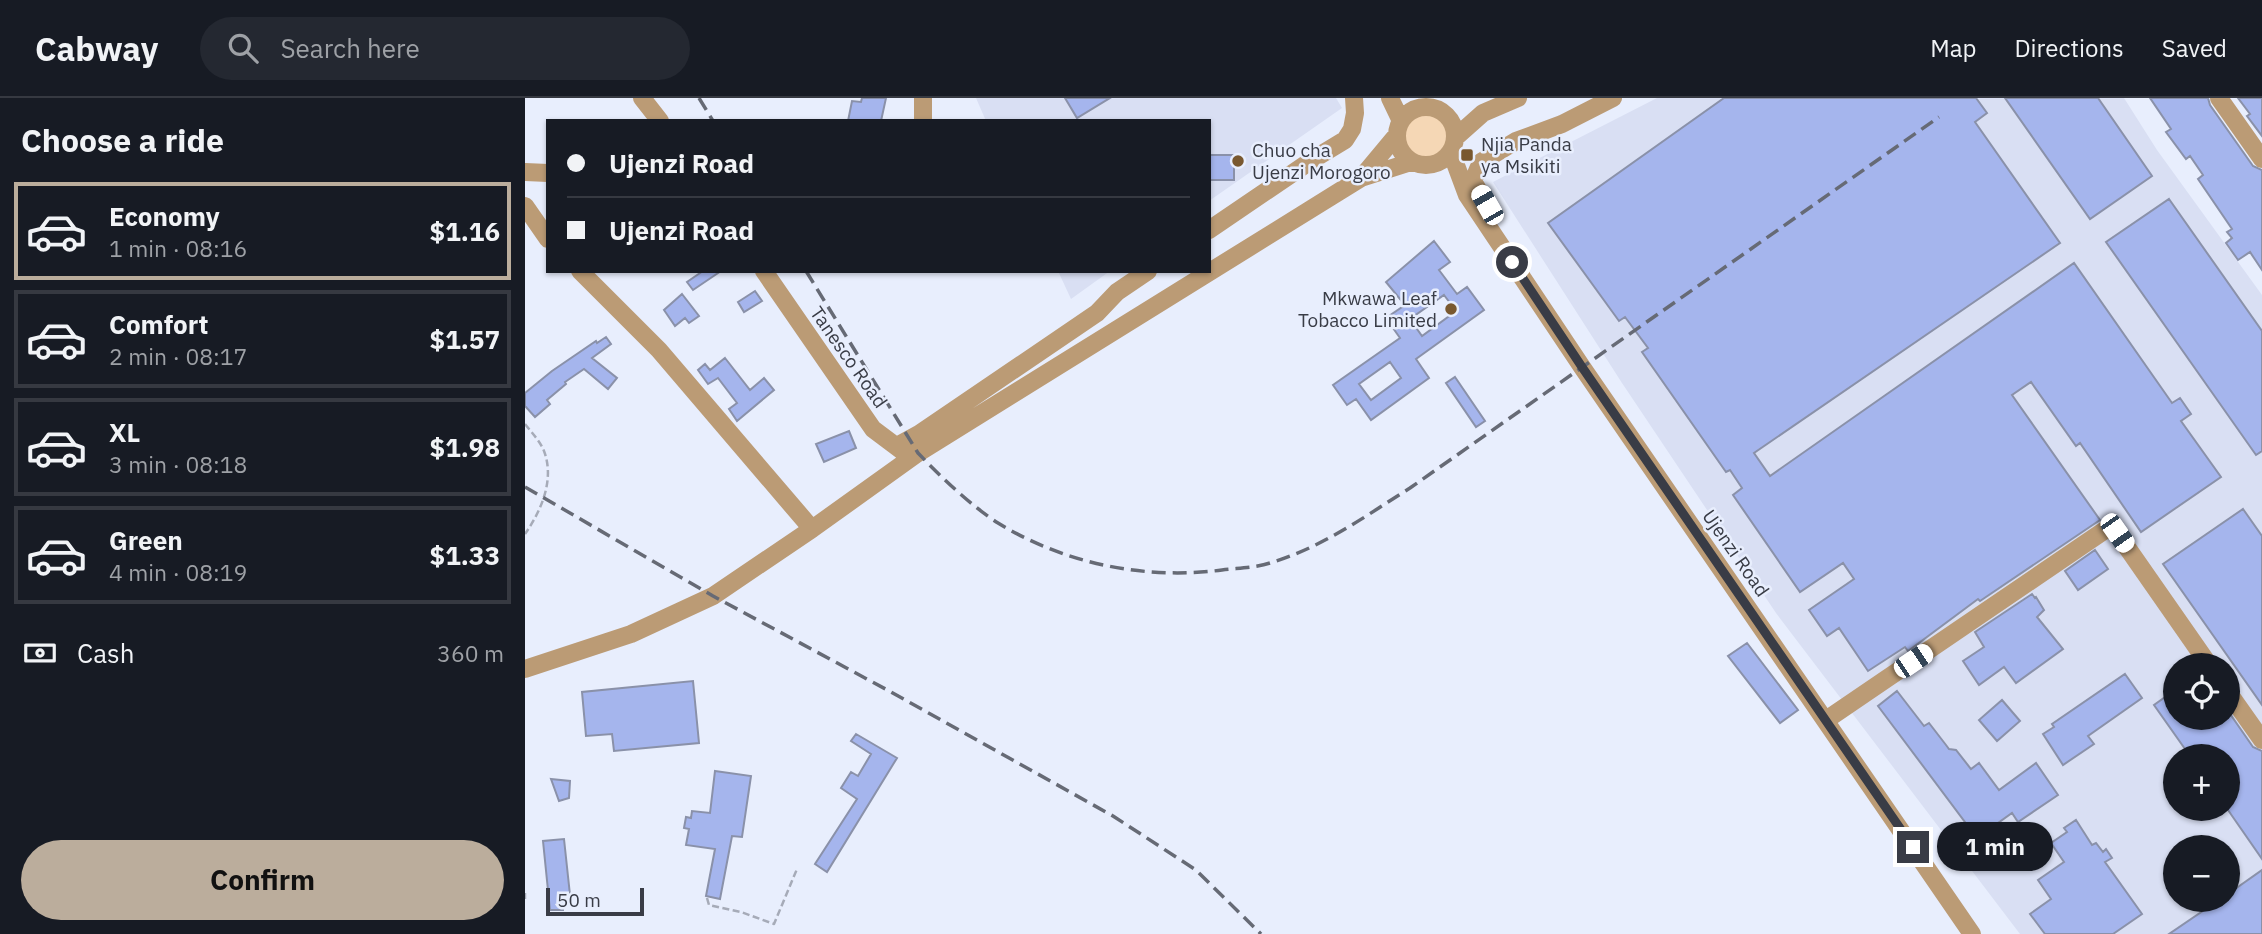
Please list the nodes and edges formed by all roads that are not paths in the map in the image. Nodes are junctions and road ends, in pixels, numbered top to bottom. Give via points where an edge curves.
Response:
1 (642, 98) edge
2 (923, 98) edge
3 (1354, 98) edge
4 (1390, 98) edge
5 (1518, 98) edge
6 (1612, 98) edge
7 (2219, 98) edge
8 (1419, 102) edge
9 (1445, 113) junction
10 (1483, 113) junction
11 (658, 119) edge
12 (923, 119) edge
13 (1398, 128) junction
14 (1454, 144) junction
15 (2262, 159) edge
16 (1411, 162) junction
17 (1433, 165) junction
18 (525, 172) edge
19 (546, 173) edge
20 (1361, 178) junction
21 (1467, 195) junction
22 (525, 206) edge
23 (1211, 229) edge
24 (546, 236) edge
25 (1211, 268) edge
26 (582, 273) edge
27 (765, 273) edge
28 (1145, 273) edge
29 (1203, 273) edge
30 (1542, 307) junction
31 (904, 452) junction
32 (812, 530) junction
33 (2201, 653) edge
34 (525, 669) edge
35 (2240, 709) edge
36 (1826, 720) junction
37 (2262, 740) edge
38 (1972, 934) edge

1 - 11 street
2 - 12 street
3 - 23 street via 1352,129 1345,140
4 - 13 street
5 - 10 street
6 - 30 street via 1516,141 1481,162 1473,181
7 - 15 street
8 - 9 street
8 - 13 street
9 - 10 street
9 - 14 street via 1455,128
10 - 14 street
13 - 16 street via 1400,151
13 - 20 street
14 - 17 street
14 - 21 street
16 - 17 street
16 - 20 street
17 - 21 street
18 - 19 street
20 - 25 street
21 - 30 street, Ujenzi Road
22 - 24 street
26 - 32 street via 687,381
27 - 31 street, Tanesco Road via 873,429
28 - 31 street
29 - 31 street
30 - 36 street, Ujenzi Road
31 - 32 street
32 - 34 street via 713,596 631,634
33 - 36 street via 2117,533 2108,528
35 - 37 street
36 - 38 street, Ujenzi Road

